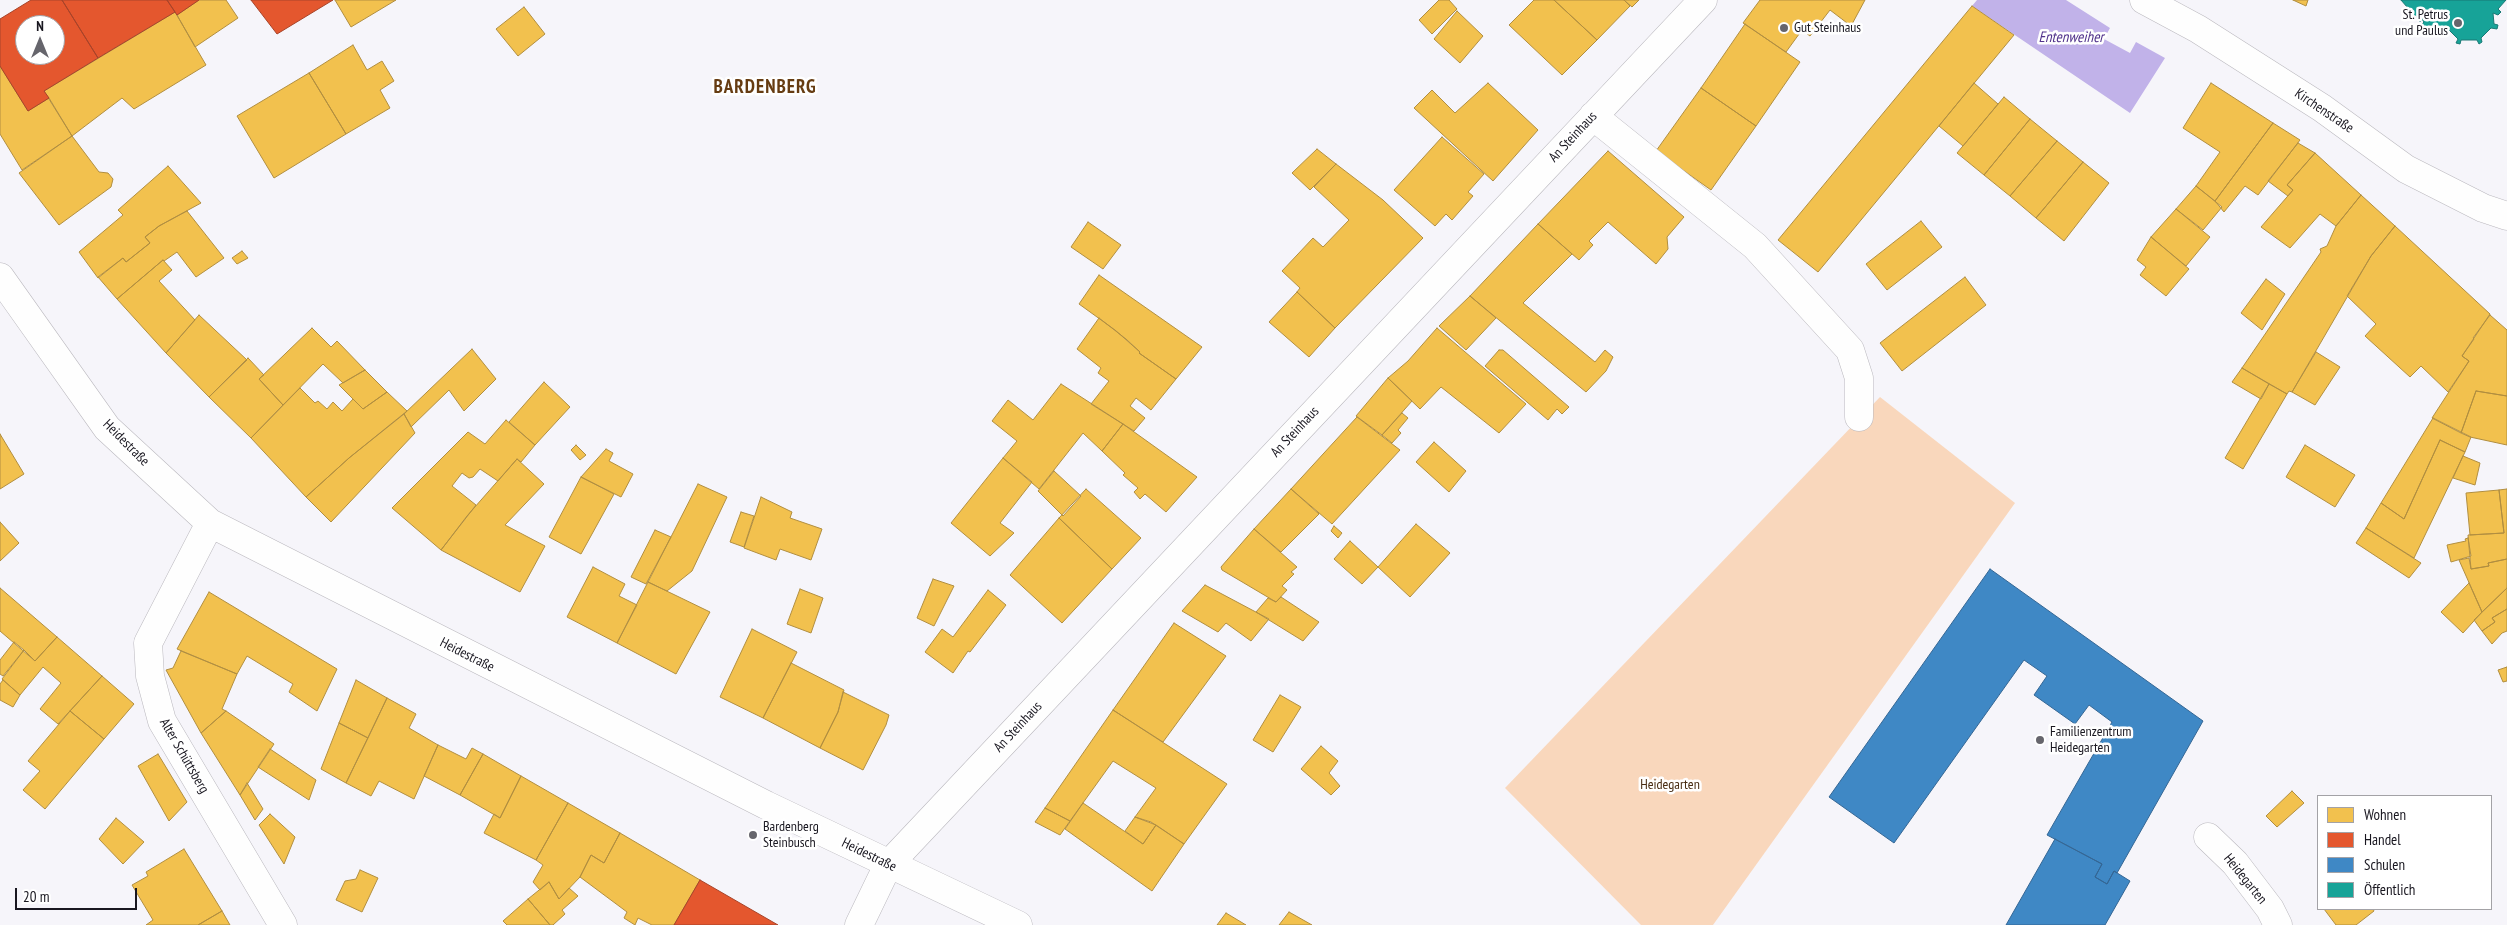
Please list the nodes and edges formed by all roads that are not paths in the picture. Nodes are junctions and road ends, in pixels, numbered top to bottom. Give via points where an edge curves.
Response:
1 (1703, 0) edge
2 (2144, 0) edge
3 (1593, 116) junction
4 (2507, 216) edge
5 (0, 277) edge
6 (1859, 417) dead end
7 (210, 523) junction
8 (2208, 838) dead end
9 (888, 865) junction
10 (282, 925) edge
11 (859, 925) edge
12 (1018, 925) edge
13 (2278, 925) edge

1 - 3 street, An Steinhaus
2 - 4 street, Kirchenstraße via 2198,29 2322,108 2406,169 2483,208
3 - 6 street via 1755,246 1850,350 1859,378
3 - 9 street, An Steinhaus
5 - 7 street, Heidestraße via 107,428
7 - 9 street, Heidestraße
7 - 10 street, Alter Schüttsberg via 148,643 150,676 162,721
8 - 13 street, Heidegarten via 2235,863 2270,909
9 - 11 street, An Steinhaus
9 - 12 street, Heidestraße

